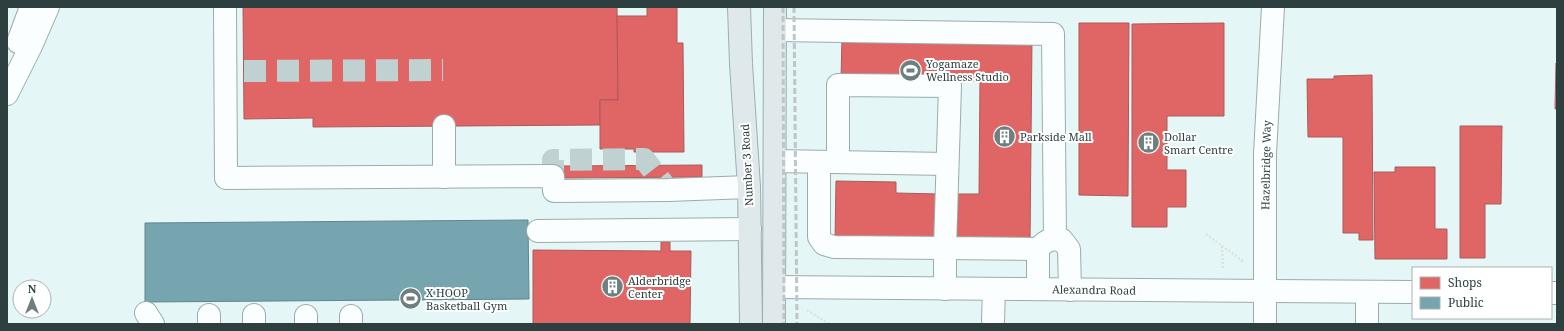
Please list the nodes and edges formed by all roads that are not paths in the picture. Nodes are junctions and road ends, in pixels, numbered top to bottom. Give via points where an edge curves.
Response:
1 (20, 7) edge
2 (31, 7) edge
3 (48, 7) edge
4 (225, 7) edge
5 (739, 7) edge
6 (775, 7) edge
7 (1273, 7) edge
8 (775, 30) junction
9 (7, 39) edge
10 (7, 66) edge
11 (7, 94) edge
12 (444, 126) dead end
13 (775, 161) junction
14 (829, 162) junction
15 (947, 164) junction
16 (444, 177) junction
17 (749, 187) junction
18 (750, 229) junction
19 (538, 230) dead end
20 (1047, 244) junction
21 (945, 248) junction
22 (775, 287) junction
23 (945, 288) junction
24 (994, 289) junction
25 (1038, 289) junction
26 (1070, 290) junction
27 (1265, 291) junction
28 (1367, 292) junction
29 (1412, 292) edge
30 (993, 321) dead end
31 (751, 324) edge
32 (774, 324) edge
33 (1265, 324) edge
34 (1367, 324) edge

1 - 9 street
2 - 10 street
3 - 11 street
4 - 16 street via 234,71 226,178
5 - 17 main road, Number 3 Road
6 - 8 main road
7 - 27 street, Hazelbridge Way via 1265,154
8 - 13 main road
8 - 20 street via 1053,34
12 - 16 street
13 - 14 street
13 - 22 main road
14 - 15 street
14 - 15 street via 838,85 950,86
14 - 21 street via 819,237 824,244 834,247
15 - 21 street
16 - 17 street via 553,176 554,191
17 - 18 main road, Number 3 Road
18 - 19 street
18 - 31 main road, Number 3 Road
20 - 21 street
20 - 25 street
20 - 26 street via 1062,240 1069,249
21 - 23 street
22 - 23 street, Alexandra Road
22 - 32 main road
23 - 24 street, Alexandra Road
24 - 25 street, Alexandra Road
24 - 30 street
25 - 26 street, Alexandra Road
26 - 27 street, Alexandra Road
27 - 28 street, Alexandra Road
27 - 33 street, Hazelbridge Way
28 - 29 street, Alexandra Road
28 - 34 street

